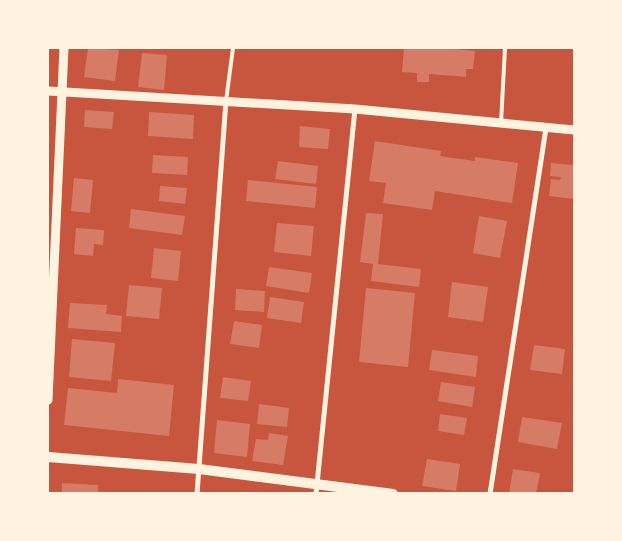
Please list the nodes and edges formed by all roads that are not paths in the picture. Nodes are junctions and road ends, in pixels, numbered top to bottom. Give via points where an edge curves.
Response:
1 (64, 48) edge
2 (233, 48) edge
3 (505, 48) edge
4 (48, 91) edge
5 (62, 92) junction
6 (226, 101) junction
7 (355, 108) junction
8 (502, 123) junction
9 (546, 128) junction
10 (574, 130) edge
11 (48, 400) edge
12 (48, 457) edge
13 (199, 469) junction
14 (317, 488) edge
15 (196, 494) edge
16 (393, 494) edge
17 (490, 494) edge

1 - 5 street
2 - 6 lane
3 - 8 lane
4 - 5 street
5 - 6 street
5 - 11 street
6 - 7 street
6 - 13 street
7 - 8 street
7 - 14 street
8 - 9 street
9 - 10 street
9 - 17 street
12 - 13 main road
13 - 14 main road
13 - 15 street
14 - 16 main road

